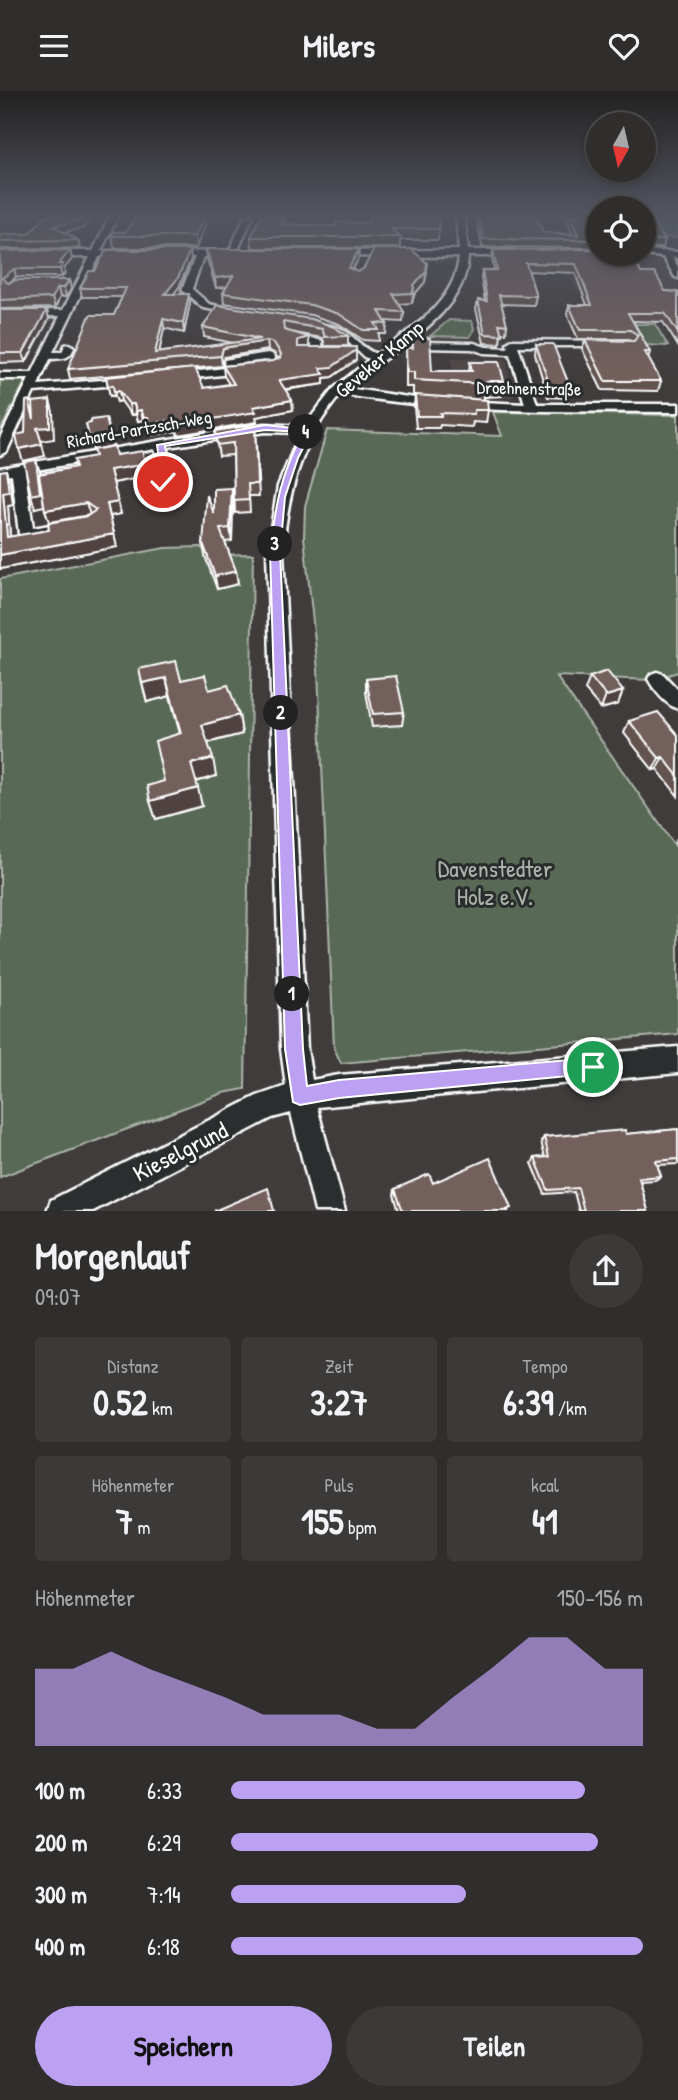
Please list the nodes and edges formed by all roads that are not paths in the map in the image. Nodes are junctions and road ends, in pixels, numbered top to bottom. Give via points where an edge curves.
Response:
1 (90, 268) edge
2 (194, 268) edge
3 (461, 268) edge
4 (69, 283) edge
5 (83, 283) junction
6 (2, 309) edge
7 (253, 312) edge
8 (67, 313) junction
9 (312, 324) edge
10 (289, 335) edge
11 (423, 345) edge
12 (614, 345) edge
13 (69, 347) dead end
14 (351, 351) edge
15 (364, 351) junction
16 (515, 351) junction
17 (304, 353) edge
18 (47, 356) junction
19 (377, 357) junction
20 (232, 371) edge
21 (0, 376) edge
22 (37, 376) junction
23 (163, 378) edge
24 (138, 380) edge
25 (31, 389) junction
26 (338, 390) junction
27 (531, 405) junction
28 (678, 408) edge
29 (308, 430) junction
30 (161, 445) junction
31 (0, 451) edge
32 (18, 469) junction
33 (0, 472) edge
34 (167, 485) edge
35 (90, 522) edge
36 (657, 679) dead end
37 (678, 702) edge
38 (678, 1060) edge
39 (300, 1096) junction
40 (62, 1211) edge
41 (330, 1211) edge

1 - 5 street
2 - 7 street via 187,285 199,302 216,309
3 - 19 street, Geveker Kamp via 445,302
4 - 5 street
5 - 8 street
6 - 8 street
8 - 18 street
9 - 15 street via 346,334
10 - 17 street via 318,343 322,352
11 - 16 street
12 - 16 street via 513,343
13 - 18 street via 66,355
14 - 15 street
15 - 19 street
16 - 27 street
18 - 22 street
19 - 26 street, Geveker Kamp
20 - 23 street
21 - 22 street
22 - 25 street
24 - 25 street
25 - 31 street
26 - 27 street, Droehnenstraße via 405,402
26 - 29 street, Geveker Kamp
27 - 28 street, Droehnenstraße
29 - 30 street, Richard-Partzsch-Weg via 265,428
29 - 39 street, Geveker Kamp via 281,497 275,552 294,1049
30 - 32 street, Richard-Partzsch-Weg
30 - 34 street via 163,482
32 - 33 street, Richard-Partzsch-Weg
32 - 35 street via 26,534
36 - 37 street
38 - 39 street, Kieselgrund
39 - 40 street, Kieselgrund via 267,1106
39 - 41 street, Geveker Kamp

